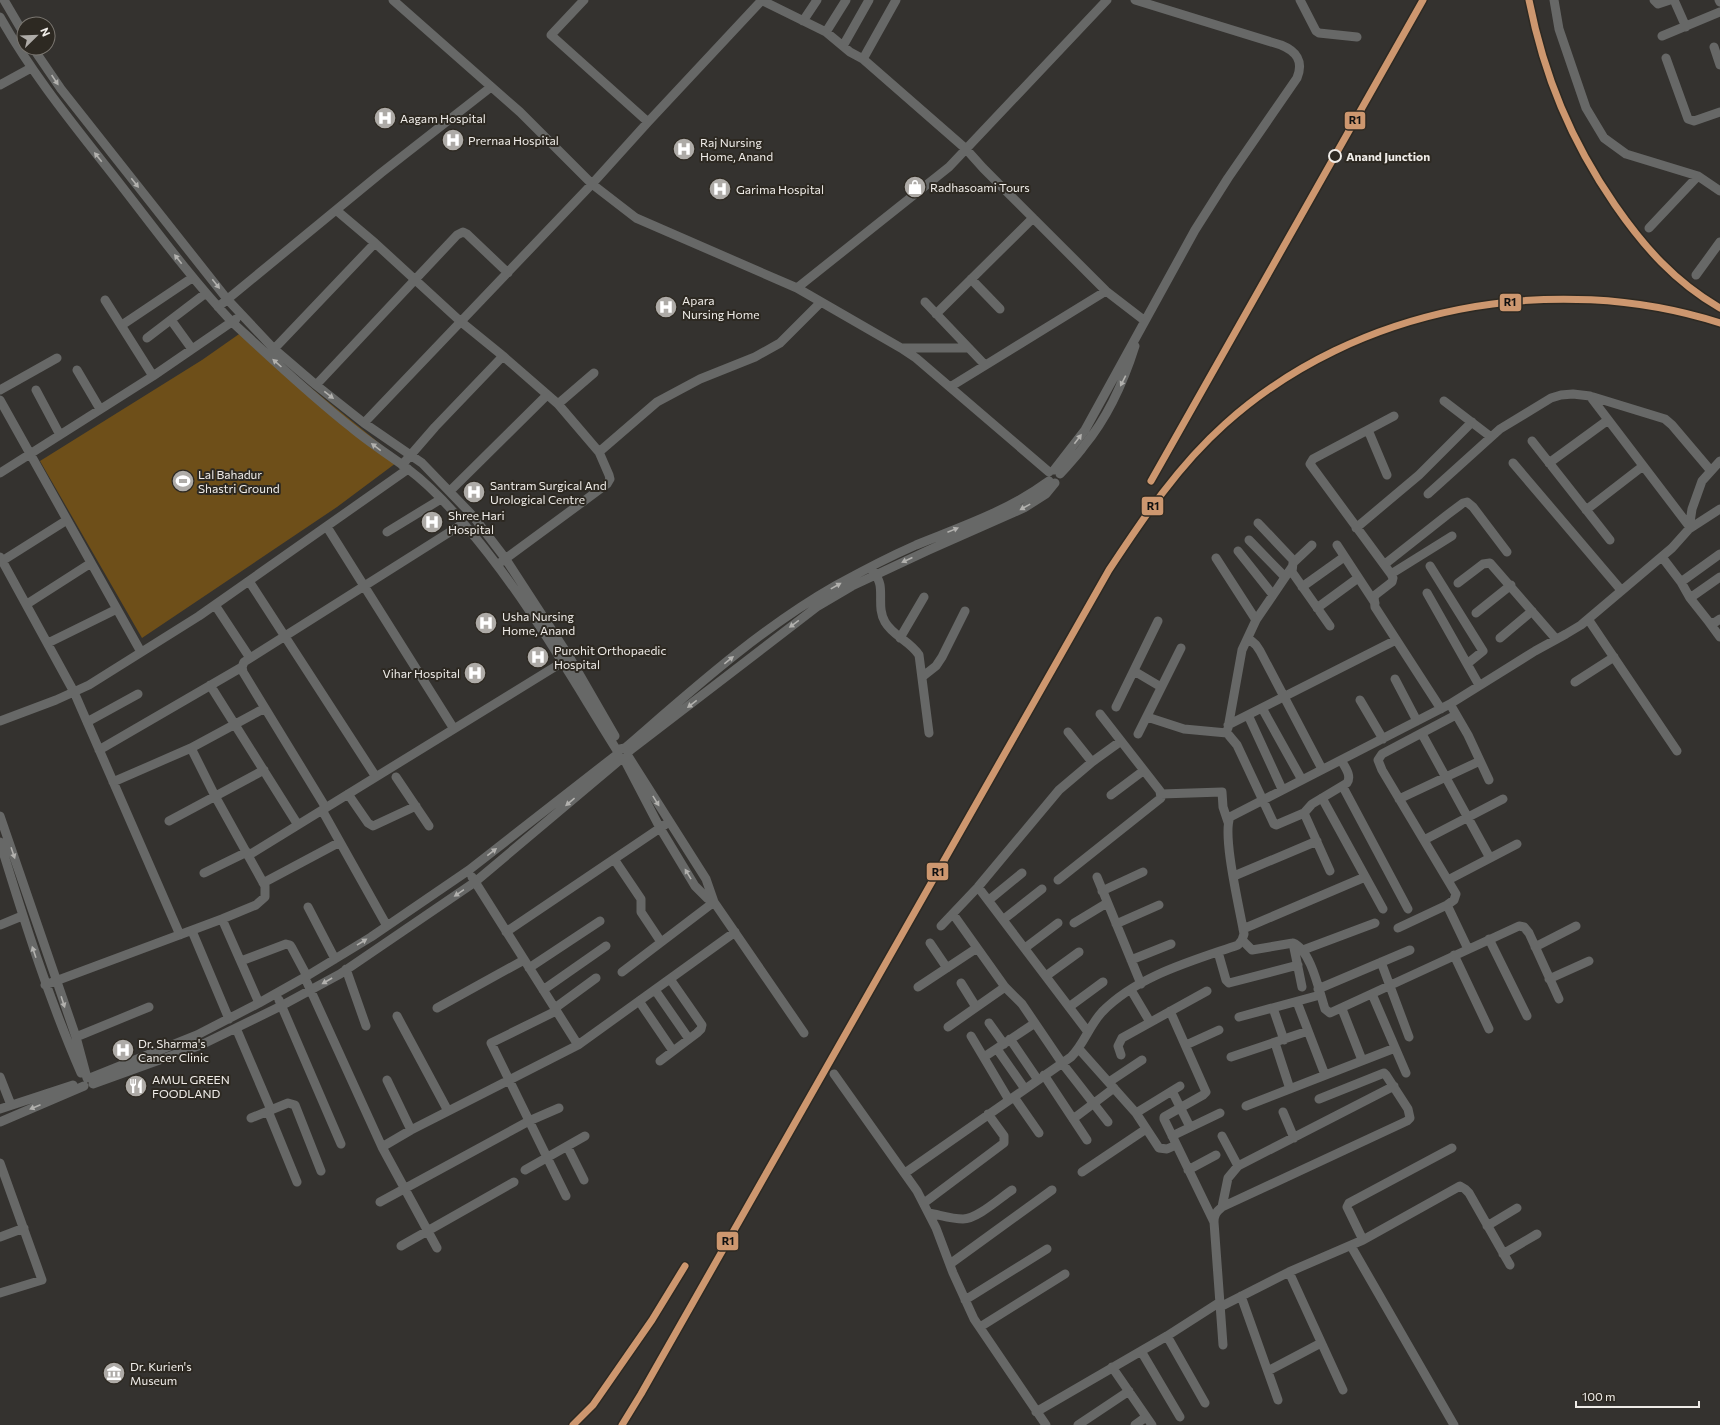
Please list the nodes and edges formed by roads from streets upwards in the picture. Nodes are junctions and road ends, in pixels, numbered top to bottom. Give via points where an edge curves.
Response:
1 (4, 0) edge
2 (393, 0) edge
3 (584, 0) edge
4 (762, 0) edge
5 (817, 0) edge
6 (846, 0) edge
7 (869, 0) edge
8 (896, 0) edge
9 (1107, 0) edge
10 (1135, 0) edge
11 (1300, 0) edge
12 (1554, 0) edge
13 (1654, 0) edge
14 (1670, 0) edge
15 (1674, 0) edge
16 (1720, 12) edge
17 (0, 17) edge
18 (16, 20) edge
19 (803, 21) junction
20 (1686, 26) junction
21 (826, 32) junction
22 (1662, 36) dead end
23 (1357, 37) dead end
24 (843, 46) junction
25 (1714, 47) dead end
26 (38, 56) edge
27 (1666, 58) dead end
28 (863, 59) junction
29 (1720, 65) edge
30 (31, 68) junction
31 (0, 86) edge
32 (491, 87) junction
33 (1720, 112) edge
34 (648, 122) junction
35 (966, 149) junction
36 (1698, 176) junction
37 (592, 184) junction
38 (1720, 192) edge
39 (336, 210) junction
40 (1033, 218) junction
41 (1649, 228) dead end
42 (1720, 242) edge
43 (375, 244) junction
44 (508, 273) junction
45 (1696, 275) dead end
46 (192, 278) junction
47 (971, 279) junction
48 (414, 280) junction
49 (797, 288) junction
50 (1106, 291) junction
51 (206, 294) junction
52 (227, 299) junction
53 (105, 300) dead end
54 (821, 302) junction
55 (925, 302) dead end
56 (218, 307) junction
57 (1000, 309) dead end
58 (242, 314) junction
59 (936, 314) junction
60 (171, 320) junction
61 (460, 321) junction
62 (1146, 321) junction
63 (232, 322) junction
64 (122, 325) junction
65 (147, 338) dead end
66 (900, 348) junction
67 (968, 348) junction
68 (192, 349) junction
69 (274, 349) junction
70 (503, 356) junction
71 (57, 358) dead end
72 (985, 365) junction
73 (77, 370) dead end
74 (594, 373) dead end
75 (153, 376) junction
76 (316, 385) junction
77 (950, 387) junction
78 (0, 390) edge
79 (36, 390) dead end
80 (547, 395) junction
81 (1590, 396) junction
82 (0, 400) edge
83 (1444, 401) dead end
84 (558, 404) junction
85 (100, 409) junction
86 (1394, 416) dead end
87 (1608, 420) junction
88 (1472, 422) junction
89 (364, 423) junction
90 (1368, 430) junction
91 (60, 434) junction
92 (1490, 437) junction
93 (1532, 441) dead end
94 (599, 452) junction
95 (30, 454) junction
96 (412, 454) junction
97 (1720, 461) edge
98 (1513, 463) dead end
99 (1549, 463) junction
100 (1643, 466) junction
101 (405, 467) junction
102 (1711, 471) junction
103 (0, 472) edge
104 (1387, 475) dead end
105 (1054, 476) junction
106 (450, 491) junction
107 (1428, 494) dead end
108 (440, 499) junction
109 (1720, 509) edge
110 (1586, 510) junction
111 (67, 520) junction
112 (464, 523) junction
113 (1258, 523) dead end
114 (326, 527) junction
115 (1689, 527) junction
116 (1356, 528) junction
117 (387, 532) dead end
118 (1452, 536) dead end
119 (1249, 540) dead end
120 (1610, 540) dead end
121 (1312, 545) dead end
122 (1337, 545) dead end
123 (1238, 551) dead end
124 (1506, 552) dead end
125 (1720, 554) edge
126 (1344, 557) junction
127 (1662, 557) junction
128 (505, 558) junction
129 (1216, 558) dead end
130 (1, 559) edge
131 (92, 563) junction
132 (1293, 564) junction
133 (1384, 564) junction
134 (496, 565) junction
135 (1430, 566) dead end
136 (874, 571) junction
137 (1391, 574) junction
138 (1285, 577) junction
139 (1720, 577) edge
140 (1358, 578) junction
141 (249, 581) junction
142 (1681, 582) junction
143 (1458, 583) dead end
144 (1511, 585) junction
145 (364, 586) junction
146 (1302, 587) junction
147 (1621, 590) junction
148 (1427, 593) dead end
149 (1273, 595) junction
150 (924, 597) dead end
151 (1690, 598) junction
152 (1374, 603) junction
153 (27, 604) junction
154 (215, 605) junction
155 (117, 608) junction
156 (1317, 608) junction
157 (965, 611) dead end
158 (1532, 611) junction
159 (1476, 613) dead end
160 (1588, 618) junction
161 (1720, 619) edge
162 (1256, 620) junction
163 (1158, 621) dead end
164 (1709, 622) junction
165 (1330, 626) dead end
166 (285, 637) junction
167 (1720, 637) edge
168 (900, 638) junction
169 (1248, 638) junction
170 (1500, 638) dead end
171 (1556, 639) junction
172 (1396, 640) junction
173 (48, 643) junction
174 (1181, 648) dead end
175 (141, 652) junction
176 (1614, 657) junction
177 (250, 658) junction
178 (566, 661) junction
179 (1468, 664) junction
180 (242, 666) junction
181 (1134, 670) junction
182 (922, 677) junction
183 (1395, 679) dead end
184 (1575, 682) dead end
185 (210, 685) junction
186 (1479, 685) junction
187 (1161, 687) junction
188 (74, 692) junction
189 (138, 694) dead end
190 (1284, 697) junction
191 (1360, 700) dead end
192 (1450, 704) junction
193 (1116, 706) dead end
194 (265, 708) junction
195 (1262, 708) junction
196 (1441, 709) junction
197 (1100, 714) dead end
198 (1248, 715) junction
199 (1147, 717) junction
200 (1452, 717) dead end
201 (1417, 721) junction
202 (0, 722) edge
203 (87, 722) junction
204 (235, 724) junction
205 (1228, 729) junction
206 (454, 730) junction
207 (1068, 732) dead end
208 (929, 733) dead end
209 (1138, 734) dead end
210 (1422, 734) junction
211 (1383, 739) junction
212 (1121, 741) junction
213 (192, 748) junction
214 (99, 750) junction
215 (1677, 751) dead end
216 (623, 753) junction
217 (1341, 760) junction
218 (1480, 761) junction
219 (1092, 762) junction
220 (1322, 769) junction
221 (264, 770) junction
222 (1143, 770) junction
223 (376, 777) junction
224 (396, 777) dead end
225 (1446, 777) junction
226 (1302, 780) junction
227 (1489, 780) dead end
228 (113, 782) junction
229 (1342, 787) junction
230 (1282, 790) junction
231 (348, 794) junction
232 (1161, 794) junction
233 (1111, 795) dead end
234 (215, 796) junction
235 (1322, 798) junction
236 (1262, 799) junction
237 (1399, 799) junction
238 (1503, 799) dead end
239 (416, 806) junction
240 (324, 809) junction
241 (1304, 813) junction
242 (0, 816) edge
243 (1468, 817) junction
244 (169, 821) dead end
245 (669, 822) junction
246 (1228, 822) junction
247 (298, 825) junction
248 (429, 826) dead end
249 (660, 828) junction
250 (1424, 840) junction
251 (1317, 841) junction
252 (0, 842) edge
253 (340, 842) junction
254 (1517, 844) dead end
255 (2, 854) edge
256 (248, 854) junction
257 (1490, 858) junction
258 (614, 859) junction
259 (469, 870) junction
260 (1330, 871) dead end
261 (1143, 872) dead end
262 (204, 873) dead end
263 (1022, 873) dead end
264 (1234, 876) junction
265 (1097, 877) dead end
266 (1365, 877) junction
267 (1058, 880) dead end
268 (1448, 880) junction
269 (475, 882) junction
270 (263, 883) junction
271 (978, 887) junction
272 (1042, 890) dead end
273 (1102, 891) junction
274 (989, 900) junction
275 (714, 902) junction
276 (1107, 902) junction
277 (1159, 905) dead end
278 (1447, 905) junction
279 (308, 908) dead end
280 (1383, 909) dead end
281 (1408, 909) dead end
282 (953, 914) junction
283 (22, 916) junction
284 (222, 919) junction
285 (1004, 919) junction
286 (600, 922) dead end
287 (1058, 923) dead end
288 (1074, 923) dead end
289 (1375, 923) dead end
290 (1116, 924) junction
291 (0, 925) edge
292 (387, 926) junction
293 (941, 926) dead end
294 (1576, 926) dead end
295 (1398, 928) dead end
296 (1243, 929) junction
297 (192, 931) junction
298 (506, 932) junction
299 (735, 932) junction
300 (180, 935) junction
301 (1489, 939) junction
302 (1242, 940) junction
303 (661, 942) junction
304 (930, 943) dead end
305 (1293, 943) junction
306 (1171, 944) dead end
307 (606, 946) dead end
308 (1535, 946) junction
309 (977, 948) junction
310 (1025, 948) junction
311 (1468, 949) junction
312 (1303, 950) junction
313 (1410, 950) dead end
314 (1079, 952) dead end
315 (1218, 952) junction
316 (1454, 955) junction
317 (335, 959) junction
318 (524, 960) junction
319 (1131, 960) junction
320 (241, 961) junction
321 (1589, 961) dead end
322 (1381, 962) junction
323 (1298, 965) junction
324 (529, 968) junction
325 (947, 968) junction
326 (346, 969) junction
327 (622, 972) dead end
328 (1046, 976) junction
329 (306, 977) junction
330 (596, 978) dead end
331 (670, 979) junction
332 (1549, 979) junction
333 (56, 981) junction
334 (1103, 982) dead end
335 (961, 983) dead end
336 (1141, 984) junction
337 (45, 985) junction
338 (1390, 986) junction
339 (918, 987) dead end
340 (1005, 987) junction
341 (1302, 987) dead end
342 (543, 990) junction
343 (655, 990) junction
344 (1131, 990) junction
345 (311, 991) junction
346 (1207, 991) dead end
347 (1319, 992) junction
348 (276, 994) junction
349 (1372, 994) junction
350 (1559, 999) dead end
351 (639, 1001) junction
352 (1296, 1002) junction
353 (260, 1003) junction
354 (281, 1006) junction
355 (1069, 1006) junction
356 (149, 1007) dead end
357 (976, 1007) junction
358 (438, 1008) dead end
359 (1273, 1008) junction
360 (1342, 1009) junction
361 (555, 1010) junction
362 (1170, 1011) junction
363 (397, 1016) dead end
364 (1527, 1016) dead end
365 (1239, 1017) dead end
366 (229, 1019) junction
367 (1035, 1022) junction
368 (1150, 1022) junction
369 (990, 1023) dead end
370 (366, 1026) dead end
371 (948, 1027) dead end
372 (236, 1028) junction
373 (1489, 1029) dead end
374 (1219, 1030) dead end
375 (804, 1032) dead end
376 (1088, 1032) junction
377 (1308, 1032) junction
378 (972, 1036) dead end
379 (76, 1037) junction
380 (1409, 1037) dead end
381 (688, 1039) junction
382 (1279, 1041) junction
383 (1004, 1044) junction
384 (578, 1045) junction
385 (1186, 1045) junction
386 (1394, 1048) junction
387 (1079, 1049) junction
388 (674, 1051) junction
389 (1121, 1055) dead end
390 (984, 1057) junction
391 (1231, 1057) dead end
392 (1142, 1060) dead end
393 (1362, 1060) junction
394 (660, 1061) dead end
395 (1062, 1063) junction
396 (1406, 1073) dead end
397 (834, 1074) dead end
398 (1325, 1075) junction
399 (0, 1077) edge
400 (1041, 1078) junction
401 (387, 1080) dead end
402 (509, 1080) junction
403 (87, 1081) junction
404 (1111, 1085) junction
405 (1394, 1086) junction
406 (1024, 1089) junction
407 (1290, 1089) junction
408 (1011, 1098) junction
409 (1319, 1099) dead end
410 (1093, 1103) junction
411 (11, 1105) junction
412 (1246, 1106) dead end
413 (559, 1108) dead end
414 (1180, 1108) junction
415 (0, 1109) edge
416 (270, 1110) junction
417 (448, 1111) junction
418 (1283, 1112) dead end
419 (1136, 1113) junction
420 (1220, 1113) dead end
421 (988, 1114) junction
422 (251, 1118) dead end
423 (1073, 1119) junction
424 (0, 1122) edge
425 (529, 1122) junction
426 (1108, 1122) dead end
427 (1190, 1127) junction
428 (1146, 1129) junction
429 (411, 1130) junction
430 (1039, 1133) dead end
431 (585, 1136) dead end
432 (1172, 1136) junction
433 (1222, 1136) dead end
434 (1294, 1138) junction
435 (1087, 1140) dead end
436 (341, 1144) dead end
437 (1176, 1145) junction
438 (382, 1146) junction
439 (567, 1146) junction
440 (1452, 1148) dead end
441 (1216, 1155) dead end
442 (547, 1158) junction
443 (0, 1163) edge
444 (1238, 1166) junction
445 (524, 1170) dead end
446 (1188, 1170) junction
447 (321, 1171) dead end
448 (1082, 1172) dead end
449 (905, 1173) junction
450 (2, 1176) edge
451 (584, 1180) dead end
452 (297, 1182) dead end
453 (514, 1182) dead end
454 (406, 1189) junction
455 (1012, 1190) dead end
456 (1052, 1190) dead end
457 (566, 1196) dead end
458 (380, 1202) dead end
459 (924, 1203) junction
460 (1222, 1207) junction
461 (1517, 1208) dead end
462 (929, 1213) junction
463 (1214, 1222) junction
464 (1487, 1226) junction
465 (24, 1228) junction
466 (428, 1230) junction
467 (1537, 1234) dead end
468 (0, 1237) edge
469 (1363, 1240) junction
470 (401, 1246) dead end
471 (1351, 1246) junction
472 (437, 1248) dead end
473 (1047, 1249) dead end
474 (1503, 1254) junction
475 (950, 1264) junction
476 (1510, 1265) dead end
477 (1289, 1272) junction
478 (1065, 1274) dead end
479 (0, 1293) edge
480 (1241, 1296) junction
481 (965, 1300) junction
482 (1220, 1304) junction
483 (980, 1327) junction
484 (1166, 1336) junction
485 (1321, 1343) junction
486 (1223, 1345) dead end
487 (1141, 1350) junction
488 (1112, 1367) junction
489 (1268, 1371) junction
490 (1343, 1390) dead end
491 (1129, 1391) junction
492 (1278, 1400) dead end
493 (1205, 1403) dead end
494 (1036, 1412) junction
495 (1146, 1417) junction
496 (1180, 1417) dead end
497 (1046, 1425) edge
498 (1078, 1425) edge
499 (1135, 1425) edge
500 (1152, 1425) edge
501 (1454, 1425) edge

1 - 18 street
2 - 32 street
3 - 34 street via 551,35
4 - 19 street
4 - 34 street
5 - 19 street
6 - 21 street
7 - 24 street
8 - 28 street
9 - 35 street
10 - 62 street via 1291,49 1297,55 1300,71 1298,78 1195,230
11 - 23 street via 1319,33
12 - 36 street via 1559,29 1586,108 1604,138 1626,154
13 - 14 street via 1658,4
15 - 20 street
16 - 20 street
17 - 30 street
19 - 21 street
20 - 22 street
21 - 24 street
24 - 28 street
25 - 29 street
26 -> 52 street via 61,89
27 - 33 street via 1688,119 1694,121
28 - 35 street
30 - 31 street
46 -> 30 street via 67,119
32 - 37 street via 520,112
32 - 39 street
34 - 37 street
35 - 40 street
35 - 49 street via 949,167
36 - 38 street
36 - 41 street
37 - 44 street
37 - 49 street via 636,218
39 - 43 street
39 - 52 street
40 - 47 street
40 - 50 street
42 - 45 street
43 - 48 street
43 - 69 street
44 - 48 street via 462,232
44 - 61 street
46 - 51 street
46 - 64 street
47 - 57 street
47 - 59 street
48 - 61 street
48 - 76 street
49 - 54 street
50 - 62 street
50 - 72 street
51 - 56 street
51 - 60 street
52 - 56 street
52 - 58 street
53 - 64 street
54 - 66 street
54 - 94 street via 780,343 755,357 700,379 657,402
55 - 59 street
56 - 63 street
58 - 63 street
58 - 69 street
59 - 67 street
60 - 65 street
60 - 68 street
61 - 70 street
61 - 89 street
62 - 105 street via 1085,430
63 - 68 street
101 -> 63 street via 335,415
64 - 75 street
66 - 67 street
66 - 77 street
67 - 72 street
68 - 75 street
69 - 76 street
70 - 80 street
70 - 96 street via 434,427
71 - 78 street
72 - 77 street
73 - 85 street
74 - 84 street
75 - 85 street
76 -> 89 street
77 - 105 street
79 - 91 street
80 - 84 street
80 - 106 street
81 - 87 street
81 - 92 street via 1573,394 1551,398 1508,423
81 - 102 street via 1665,420
82 - 95 street
83 - 88 street
84 - 94 street
85 - 91 street
86 - 90 street
87 - 99 street
87 - 100 street
88 - 92 street
88 - 116 street via 1419,475
89 - 96 street
90 - 104 street
90 - 116 street via 1313,459 1310,464
91 - 95 street
92 - 107 street
93 - 99 street
94 - 128 street via 610,479 607,484
95 - 103 street
95 - 111 street
96 - 101 street
96 - 106 street
97 - 102 street
98 - 147 street
99 - 110 street
100 - 110 street
100 - 115 street
101 - 108 street
101 - 114 street
102 - 115 street via 1702,481 1692,509
105 - 136 street via 1005,509 914,546
106 - 128 street
108 - 112 street
108 - 117 street
109 - 115 street
110 - 120 street
111 - 130 street
111 - 131 street
112 - 134 street
112 - 145 street
113 - 132 street
114 - 141 street
114 - 145 street
115 - 127 street via 1680,540
116 - 133 street
118 - 137 street
119 - 138 street
121 - 132 street
122 - 126 street
123 - 149 street
124 - 133 street via 1467,502
125 - 142 street
126 - 140 street
126 - 146 street
127 - 142 street
127 - 147 street
128 - 134 street
128 - 178 street
129 - 162 street
130 - 153 street
131 - 153 street
131 - 155 street
132 - 138 street
132 - 146 street via 1292,572
133 - 137 street
134 - 178 street
135 - 179 street via 1484,651
136 - 168 street via 880,586 880,604 884,621
136 - 216 street via 836,586 803,605 745,647 693,689
137 - 152 street via 1392,582 1374,596
138 - 149 street
139 - 151 street
140 - 152 street
140 - 156 street
141 - 154 street
141 - 166 street
142 - 151 street
143 - 144 street via 1487,562
144 - 158 street
144 - 159 street
145 - 166 street
145 - 206 street
146 - 156 street
147 - 160 street
148 - 179 street
149 - 162 street
150 - 168 street
151 - 164 street
152 - 172 street
153 - 173 street
154 - 175 street
154 - 177 street
155 - 173 street
155 - 175 street
156 - 165 street
157 - 182 street via 942,657 936,666
158 - 170 street
158 - 171 street
160 - 171 street
160 - 176 street
161 - 164 street via 1714,623
162 - 169 street
163 - 181 street
164 - 167 street
166 - 177 street
166 - 223 street
168 - 182 street via 915,649
169 - 190 street via 1260,651
169 - 205 street via 1242,650
171 - 186 street
172 - 190 street
172 - 196 street
173 - 188 street
174 - 187 street
175 - 188 street
176 - 184 street
176 - 215 street
177 - 180 street
178 - 206 street
178 - 216 street
179 - 186 street
180 - 185 street
180 - 194 street via 243,672
181 - 187 street
181 - 193 street
182 - 208 street
183 - 201 street
185 - 204 street
185 - 214 street
186 - 192 street
187 - 199 street
188 - 202 street
188 - 203 street
189 - 203 street
190 - 195 street
190 - 220 street
191 - 211 street
192 - 196 street
192 - 218 street
194 - 204 street
194 - 240 street
195 - 198 street
195 - 226 street
196 - 201 street
197 - 212 street
198 - 205 street
198 - 230 street
199 - 205 street via 1184,730
199 - 209 street
200 - 210 street
201 - 211 street
203 - 214 street
204 - 213 street
204 - 221 street
205 - 236 street
206 - 223 street
207 - 219 street
210 - 225 street
210 - 237 street via 1382,754 1378,760
211 - 217 street
212 - 219 street
212 - 222 street
213 - 228 street
213 - 234 street
214 - 228 street
216 -> 245 street
216 - 249 street
259 -> 216 street
216 -> 269 street
217 - 220 street
217 - 229 street via 1350,780
218 - 225 street
218 - 227 street
219 - 271 street via 1048,802
220 - 226 street
221 - 234 street
221 - 247 street
222 - 232 street
222 - 233 street
223 - 231 street
224 - 239 street
225 - 237 street
225 - 243 street
226 - 230 street
228 - 300 street
229 - 235 street
229 - 281 street
230 - 236 street
231 - 239 street via 368,824 374,826
231 - 240 street
232 - 246 street via 1222,792
232 - 267 street via 1159,800
234 - 244 street
234 - 256 street
235 - 241 street
235 - 266 street
236 - 241 street via 1274,824
236 - 246 street via 1235,813
237 - 250 street
238 - 243 street
239 - 248 street
240 - 247 street
240 - 253 street
241 - 251 street
242 -> 333 street
243 - 250 street
243 - 257 street
245 - 249 street
245 - 275 street via 706,879
246 - 264 street via 1230,859
247 - 256 street
249 - 258 street
275 -> 249 street via 695,886
250 - 268 street
251 - 260 street
251 - 264 street
252 - 255 street
253 - 270 street
253 - 292 street
254 - 257 street
255 - 283 street
256 - 262 street
256 - 270 street
257 - 268 street
258 - 298 street
258 - 303 street via 641,899 641,912
259 - 269 street
259 - 292 street
261 - 273 street
263 - 274 street
264 - 296 street
265 - 273 street
266 - 280 street
266 - 296 street
268 - 278 street via 1456,894 1454,900
269 - 298 street
269 -> 326 street
270 - 284 street via 266,892 263,901
271 - 274 street
271 - 282 street
272 - 285 street
273 - 276 street
274 - 285 street
275 - 299 street
275 - 303 street
276 - 288 street
276 - 290 street
277 - 290 street
278 - 295 street
278 - 311 street
279 - 317 street
282 - 293 street
282 - 309 street
283 - 291 street
337 -> 283 street
284 - 297 street
284 - 320 street
285 - 310 street
286 - 324 street
287 - 310 street
289 - 312 street
290 - 319 street
317 -> 292 street
294 - 308 street
296 - 302 street
297 - 300 street
297 - 366 street
298 - 318 street
299 - 331 street
299 - 375 street
300 - 333 street
301 - 308 street via 1519,926 1524,927 1529,933
301 - 311 street
301 - 364 street
302 - 305 street via 1252,950
302 - 315 street
303 - 327 street
304 - 325 street
305 - 312 street
305 - 323 street
306 - 319 street
307 - 342 street
308 - 332 street
309 - 325 street
309 - 340 street
310 - 328 street
311 - 316 street
312 - 347 street
313 - 322 street
314 - 328 street
315 - 323 street via 1229,983
315 - 336 street
316 - 338 street
316 - 373 street
317 - 329 street
318 - 324 street
318 - 358 street
319 - 336 street
320 - 329 street via 286,944 292,948
320 - 353 street
321 - 332 street
322 - 338 street
322 - 347 street
323 - 341 street
324 - 342 street
325 - 339 street
326 -> 345 street
326 - 370 street
328 - 355 street
329 - 345 street
329 - 348 street
330 - 361 street
331 - 343 street
331 - 381 street via 702,1025 701,1029
332 - 350 street
333 - 337 street
333 -> 379 street
334 - 355 street
335 - 357 street
336 - 344 street
337 - 403 street
338 - 349 street
338 - 380 street
340 - 357 street
340 - 367 street via 1019,1000
342 - 361 street
343 - 351 street
343 - 381 street
344 - 368 street
344 - 376 street via 1102,1012
345 - 354 street
345 - 438 street
346 - 362 street
347 - 352 street
347 - 360 street via 1327,1012
348 - 353 street
348 - 354 street
349 - 360 street
349 - 386 street
351 - 384 street
351 - 388 street
352 - 359 street
352 - 377 street
353 - 366 street
354 - 372 street
354 - 436 street
355 - 376 street
356 - 379 street
357 - 371 street
359 - 365 street
359 - 382 street
360 - 393 street
361 - 384 street
361 - 402 street via 491,1043
362 - 368 street
362 - 385 street
363 - 417 street
366 - 403 street
367 - 383 street
367 - 395 street
368 - 389 street via 1122,1038 1118,1046
369 - 383 street
372 - 403 street via 202,1044
372 - 416 street
374 - 385 street
376 - 387 street
377 - 382 street
377 - 398 street
378 - 390 street
379 - 403 street
381 - 388 street
382 - 391 street
382 - 407 street
383 - 390 street
383 - 400 street
383 - 406 street
384 - 402 street
385 - 414 street via 1206,1092
386 - 393 street
386 - 396 street
387 - 395 street
387 - 404 street
388 - 394 street
390 - 408 street
392 - 404 street
393 - 398 street
395 - 400 street
395 - 410 street
397 - 449 street
398 - 407 street
399 - 411 street
400 - 406 street
400 - 423 street
401 - 429 street
402 - 417 street
402 - 425 street
403 - 411 street
403 -> 424 street
404 - 410 street
404 - 419 street
405 - 409 street via 1386,1075 1380,1074
405 - 434 street
405 - 460 street via 1408,1109 1410,1118
406 - 408 street
407 - 412 street
408 - 421 street
408 - 430 street
410 - 423 street
410 - 426 street
411 - 415 street
413 - 425 street
414 - 419 street via 1176,1089
414 - 427 street
414 - 432 street via 1164,1117
416 - 422 street
416 - 447 street via 288,1103 295,1105
416 - 452 street
417 - 429 street
418 - 434 street
419 - 428 street
420 - 427 street
421 - 449 street
421 - 459 street via 1004,1136 1004,1143
423 - 435 street
425 - 442 street
425 - 454 street
427 - 432 street
428 - 437 street via 1159,1148 1167,1149
428 - 448 street
429 - 438 street
431 - 439 street
432 - 437 street
433 - 444 street
434 - 444 street
437 - 446 street
438 - 454 street
439 - 442 street
439 - 451 street
440 - 469 street via 1349,1203 1347,1207
441 - 446 street
442 - 445 street
442 - 457 street
443 - 450 street
444 - 460 street via 1228,1178
446 - 463 street
449 - 459 street
450 - 465 street
453 - 466 street
454 - 458 street
454 - 466 street
455 - 462 street via 970,1217 960,1219
456 - 475 street
459 - 462 street
460 - 463 street via 1214,1216
461 - 464 street
462 - 475 street
463 - 482 street
464 - 469 street via 1465,1189 1460,1186
464 - 474 street
465 - 468 street
465 - 479 street via 42,1280
466 - 470 street
466 - 472 street
467 - 474 street
469 - 471 street
471 - 477 street
471 - 501 street
473 - 481 street
474 - 476 street
475 - 481 street
477 - 480 street
477 - 485 street
478 - 483 street
480 - 482 street
480 - 489 street
481 - 483 street
482 - 484 street
482 - 486 street
483 - 494 street
484 - 487 street
484 - 493 street
485 - 489 street
485 - 490 street
487 - 488 street
487 - 496 street
488 - 491 street
488 - 494 street
489 - 492 street
491 - 495 street
491 - 498 street
494 - 497 street
495 - 499 street
495 - 500 street

